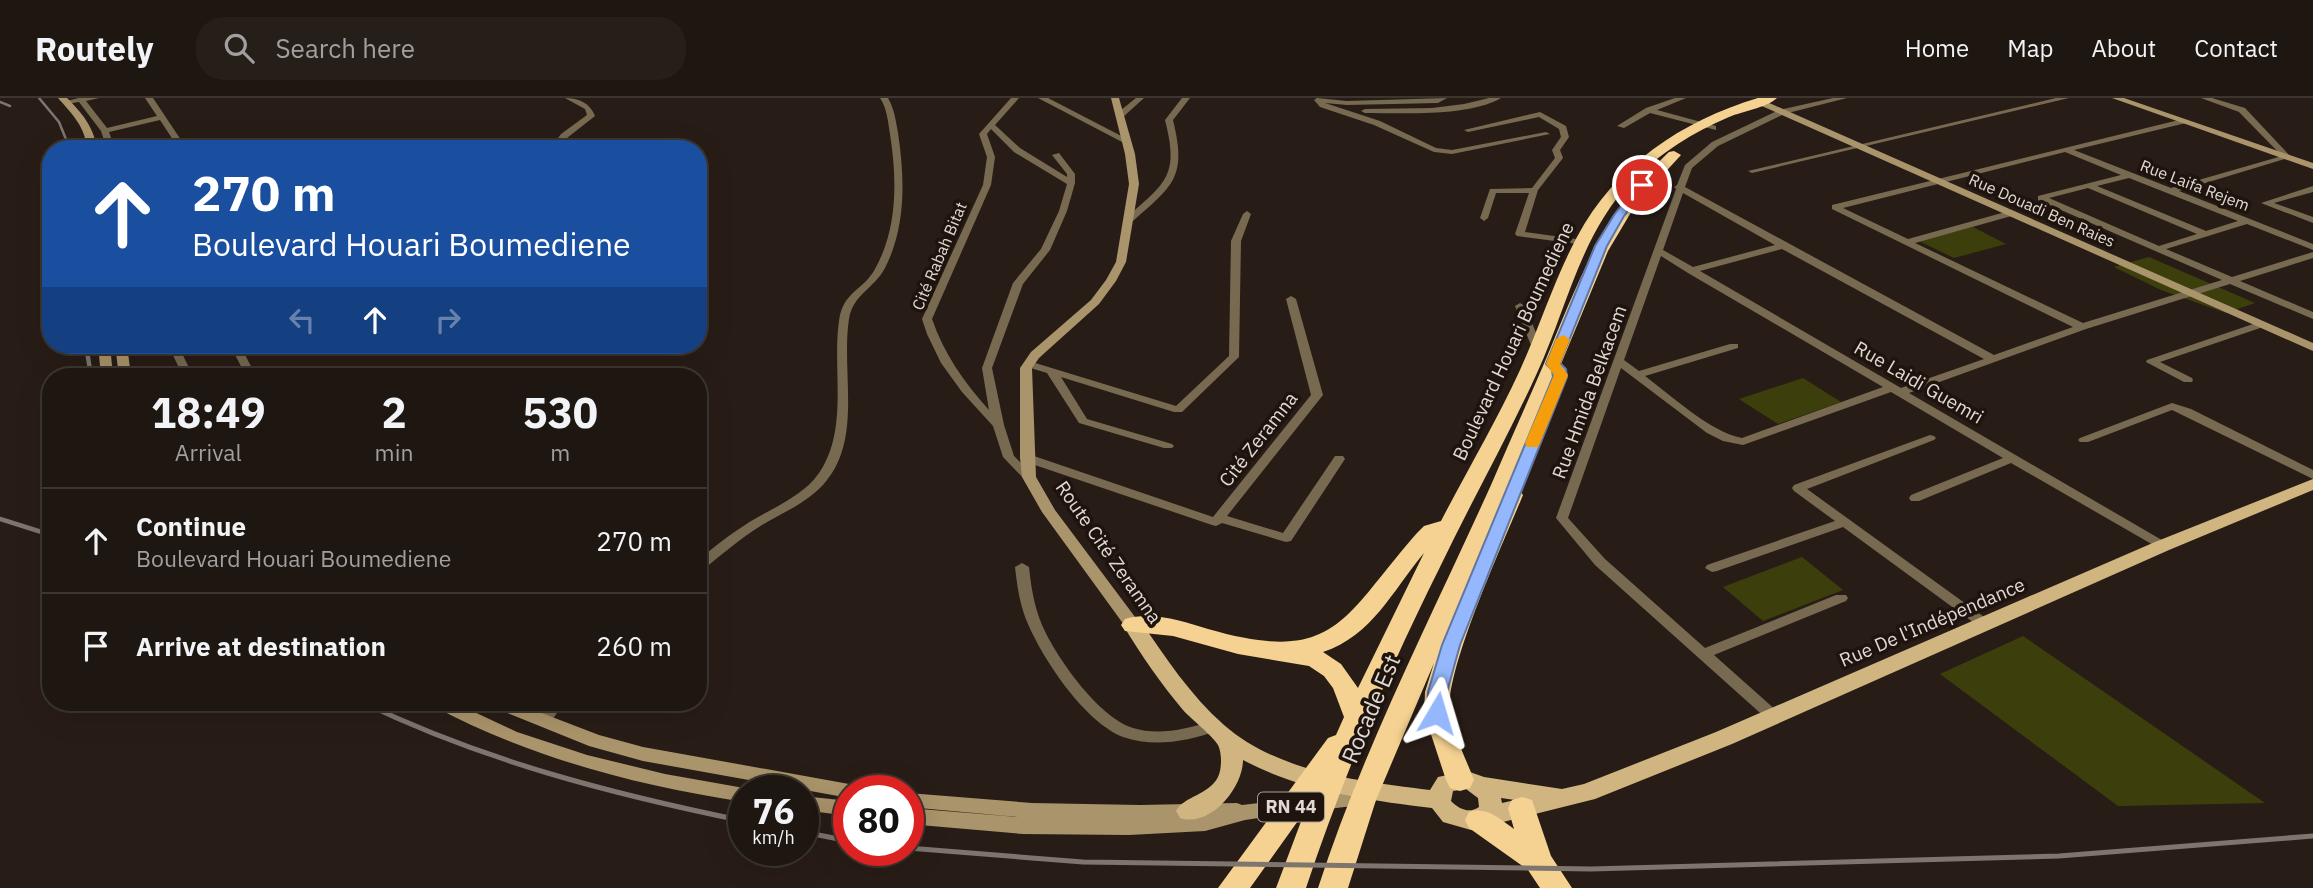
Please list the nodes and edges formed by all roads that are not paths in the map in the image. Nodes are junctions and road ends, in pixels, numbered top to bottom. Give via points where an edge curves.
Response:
1 (95, 98) edge
2 (149, 98) edge
3 (569, 98) edge
4 (884, 98) edge
5 (1015, 98) edge
6 (1042, 98) edge
7 (1115, 98) edge
8 (1140, 98) edge
9 (1186, 98) edge
10 (1443, 98) edge
11 (1497, 98) edge
12 (1682, 98) edge
13 (1843, 98) edge
14 (2065, 98) edge
15 (2116, 98) edge
16 (2205, 98) edge
17 (1419, 99) edge
18 (64, 100) edge
19 (82, 101) junction
20 (1765, 101) edge
21 (1785, 105) edge
22 (1336, 110) junction
23 (1649, 110) junction
24 (1119, 116) junction
25 (162, 117) junction
26 (2183, 121) junction
27 (991, 125) junction
28 (1621, 126) dead end
29 (1708, 127) junction
30 (1468, 130) dead end
31 (105, 131) junction
32 (1546, 134) dead end
33 (91, 140) edge
34 (108, 140) edge
35 (177, 140) edge
36 (561, 140) edge
37 (1127, 141) junction
38 (1860, 146) junction
39 (2066, 150) junction
40 (1056, 155) dead end
41 (2287, 157) junction
42 (2313, 166) edge
43 (1752, 171) dead end
44 (2129, 174) junction
45 (1940, 181) junction
46 (1070, 182) junction
47 (2087, 185) junction
48 (1678, 187) junction
49 (1534, 190) junction
50 (2313, 190) edge
51 (2171, 191) junction
52 (2011, 213) junction
53 (1247, 214) dead end
54 (1484, 218) dead end
55 (1130, 219) junction
56 (2313, 220) edge
57 (2247, 221) junction
58 (2206, 234) junction
59 (1906, 242) junction
60 (1583, 243) junction
61 (1783, 246) junction
62 (2313, 247) edge
63 (2158, 249) junction
64 (1657, 250) junction
65 (2313, 255) edge
66 (1691, 271) junction
67 (2231, 281) junction
68 (2191, 293) junction
69 (1291, 299) dead end
70 (1520, 306) dead end
71 (2313, 316) edge
72 (2262, 324) junction
73 (2082, 327) junction
74 (1734, 346) dead end
75 (2313, 347) edge
76 (1546, 357) junction
77 (1993, 359) junction
78 (1619, 361) junction
79 (1028, 364) junction
80 (1051, 371) junction
81 (1637, 375) junction
82 (2188, 380) dead end
83 (1897, 390) junction
84 (998, 425) junction
85 (1930, 438) dead end
86 (2084, 439) dead end
87 (1168, 446) dead end
88 (1027, 458) junction
89 (2013, 458) junction
90 (1339, 459) dead end
91 (2313, 475) edge
92 (1029, 477) junction
93 (2313, 484) edge
94 (1914, 498) dead end
95 (1220, 518) junction
96 (1845, 522) junction
97 (1449, 526) junction
98 (2162, 546) junction
99 (1471, 554) joint
100 (707, 560) edge
101 (1021, 567) dead end
102 (1712, 568) dead end
103 (1840, 598) dead end
104 (1133, 625) junction
105 (1986, 625) junction
106 (1287, 651) junction
107 (1703, 654) junction
108 (457, 711) edge
109 (519, 711) edge
110 (549, 711) edge
111 (1773, 716) junction
112 (542, 720) junction
113 (1354, 721) junction
114 (1220, 733) junction
115 (1470, 783) junction
116 (833, 788) edge
117 (728, 792) edge
118 (1395, 794) junction
119 (1568, 798) junction
120 (1439, 800) junction
121 (924, 801) edge
122 (1522, 808) junction
123 (1188, 811) junction
124 (1245, 812) junction
125 (924, 817) edge
126 (1482, 818) junction
127 (1538, 861) junction
128 (1233, 888) edge
129 (1291, 888) edge
130 (1333, 888) edge
131 (1557, 888) edge

1 - 19 street
2 - 25 street
3 - 36 street via 588,108 591,116
4 - 100 street via 898,149 899,194 878,272 849,298 839,435 831,465 811,488
5 - 27 street
6 - 37 street
7 - 24 street
8 - 24 street
9 - 55 street via 1169,120 1177,148 1171,182
10 - 17 street
11 - 22 street via 1440,112
12 - 23 street
13 - 21 street, Rue Hmida Belkacem
14 - 38 street
15 - 26 street
16 - 41 street via 2242,110
17 - 22 street via 1318,100
18 - 19 street
18 - 33 street via 82,118
19 - 31 street
20 - 21 highway, Boulevard Houari Boumediene
20 - 29 highway, Boulevard Houari Boumediene
21 - 38 street, Rue Douadi Ben Raies
21 - 48 street, Rue Hmida Belkacem via 1715,144 1688,167
22 - 32 street via 1434,150 1452,152
23 - 28 street
23 - 29 street
24 - 37 street
25 - 31 street
25 - 35 street
26 - 39 street
26 - 41 street
27 - 46 street via 1017,150
27 - 84 street, Cité Rabah Bitat via 983,134 991,157 987,186 927,319 931,335 970,397
29 - 60 highway, Boulevard Houari Boumediene via 1670,142 1634,170 1609,198
29 - 76 highway, Boulevard Houari Boumediene via 1655,171 1619,215
30 - 49 street via 1540,114 1563,128 1565,137 1556,150 1559,158
31 - 34 street
37 - 55 street via 1134,184
38 - 43 street
38 - 45 street, Rue Douadi Ben Raies
39 - 44 street, Rue Laifa Rejem
39 - 45 street
40 - 46 street via 1071,173
41 - 42 street
41 - 51 street
44 - 47 street
44 - 51 street, Rue Laifa Rejem
45 - 52 street, Rue Douadi Ben Raies
45 - 59 street via 1835,207
46 - 84 street, Cité Rabah Bitat via 1045,250 1018,283 987,368
47 - 58 street
47 - 63 street via 2041,198
48 - 61 street
48 - 64 street, Rue Hmida Belkacem
49 - 54 street via 1493,191
49 - 60 street via 1520,233
50 - 56 street via 2265,203
51 - 57 street, Rue Laifa Rejem
52 - 59 street
52 - 68 street, Rue Douadi Ben Raies
53 - 80 street via 1236,241 1234,357 1178,410
55 - 79 street via 1121,262 1111,281 1096,302
57 - 58 street
57 - 62 street, Rue Laifa Rejem
58 - 63 street
59 - 73 street
60 - 76 highway, Boulevard Houari Boumediene
61 - 66 street
61 - 77 street
63 - 67 street
64 - 66 street, Rue Laidi Guemri
64 - 78 street, Rue Hmida Belkacem
65 - 67 street
66 - 83 street, Rue Laidi Guemri
67 - 68 street
67 - 71 street
68 - 72 street, Rue Douadi Ben Raies
68 - 73 street
69 - 95 street, Cité Zeramna via 1317,395
70 - 76 street
72 - 75 street, Rue Douadi Ben Raies
72 - 82 street via 2151,362
73 - 77 street
74 - 81 street
76 - 97 highway, Boulevard Houari Boumediene
76 - 99 highway, Boulevard Houari Boumediene
76 - 115 highway via 1559,369 1560,377 1451,645 1438,692 1437,713
77 - 83 street
78 - 81 street
78 - 107 street, Rue Hmida Belkacem via 1562,518 1600,562
79 - 80 street
79 - 88 street, Route Cité Zeramna
80 - 87 street via 1083,421
81 - 83 street via 1712,431 1743,442
83 - 89 street, Rue Laidi Guemri
84 - 92 street, Cité Rabah Bitat via 1009,457
85 - 96 street via 1798,488
86 - 91 street via 2172,406
88 - 92 street, Route Cité Zeramna
88 - 95 street via 1216,522
89 - 94 street
89 - 98 street, Rue Laidi Guemri
90 - 95 street via 1286,538
92 - 104 street, Route Cité Zeramna via 1049,512
93 - 98 main road, Rue De l'Indépendance
96 - 102 street
96 - 105 street
97 - 106 highway via 1424,538 1350,630 1325,644
97 - 113 highway, Boulevard Houari Boumediene
98 - 105 main road, Rue De l'Indépendance
99 - 130 highway, Rocade Est via 1365,794
101 - 114 street via 1036,627 1101,718 1120,730 1161,737
103 - 107 street
104 - 106 highway via 1160,626 1237,645
104 - 114 main road, Route Cité Zeramna via 1170,677
105 - 111 main road, Rue De l'Indépendance
106 - 113 highway via 1325,663 1342,681
107 - 111 street, Rue Hmida Belkacem
108 - 117 street via 506,736 583,762
109 - 112 street
110 - 112 street
111 - 119 main road, Rue De l'Indépendance
112 - 116 street via 643,754
113 - 128 highway, RN 44
113 - 129 highway, Rocade Est
114 - 118 main road, Route Cité Zeramna via 1259,759 1304,776
114 - 123 main road via 1234,763 1225,788 1216,798
115 - 119 main road
115 - 120 main road via 1446,783
115 - 126 main road via 1486,792 1491,805
118 - 120 main road, Route Cité Zeramna
118 - 124 street
119 - 122 main road, Rue De l'Indépendance
120 - 126 main road via 1447,813 1462,821
121 - 123 street via 1031,811
122 - 126 main road, Rue De l'Indépendance
122 - 127 highway
123 - 124 street
124 - 125 street via 1205,823 1129,827 1023,826
126 - 127 highway
127 - 131 highway

